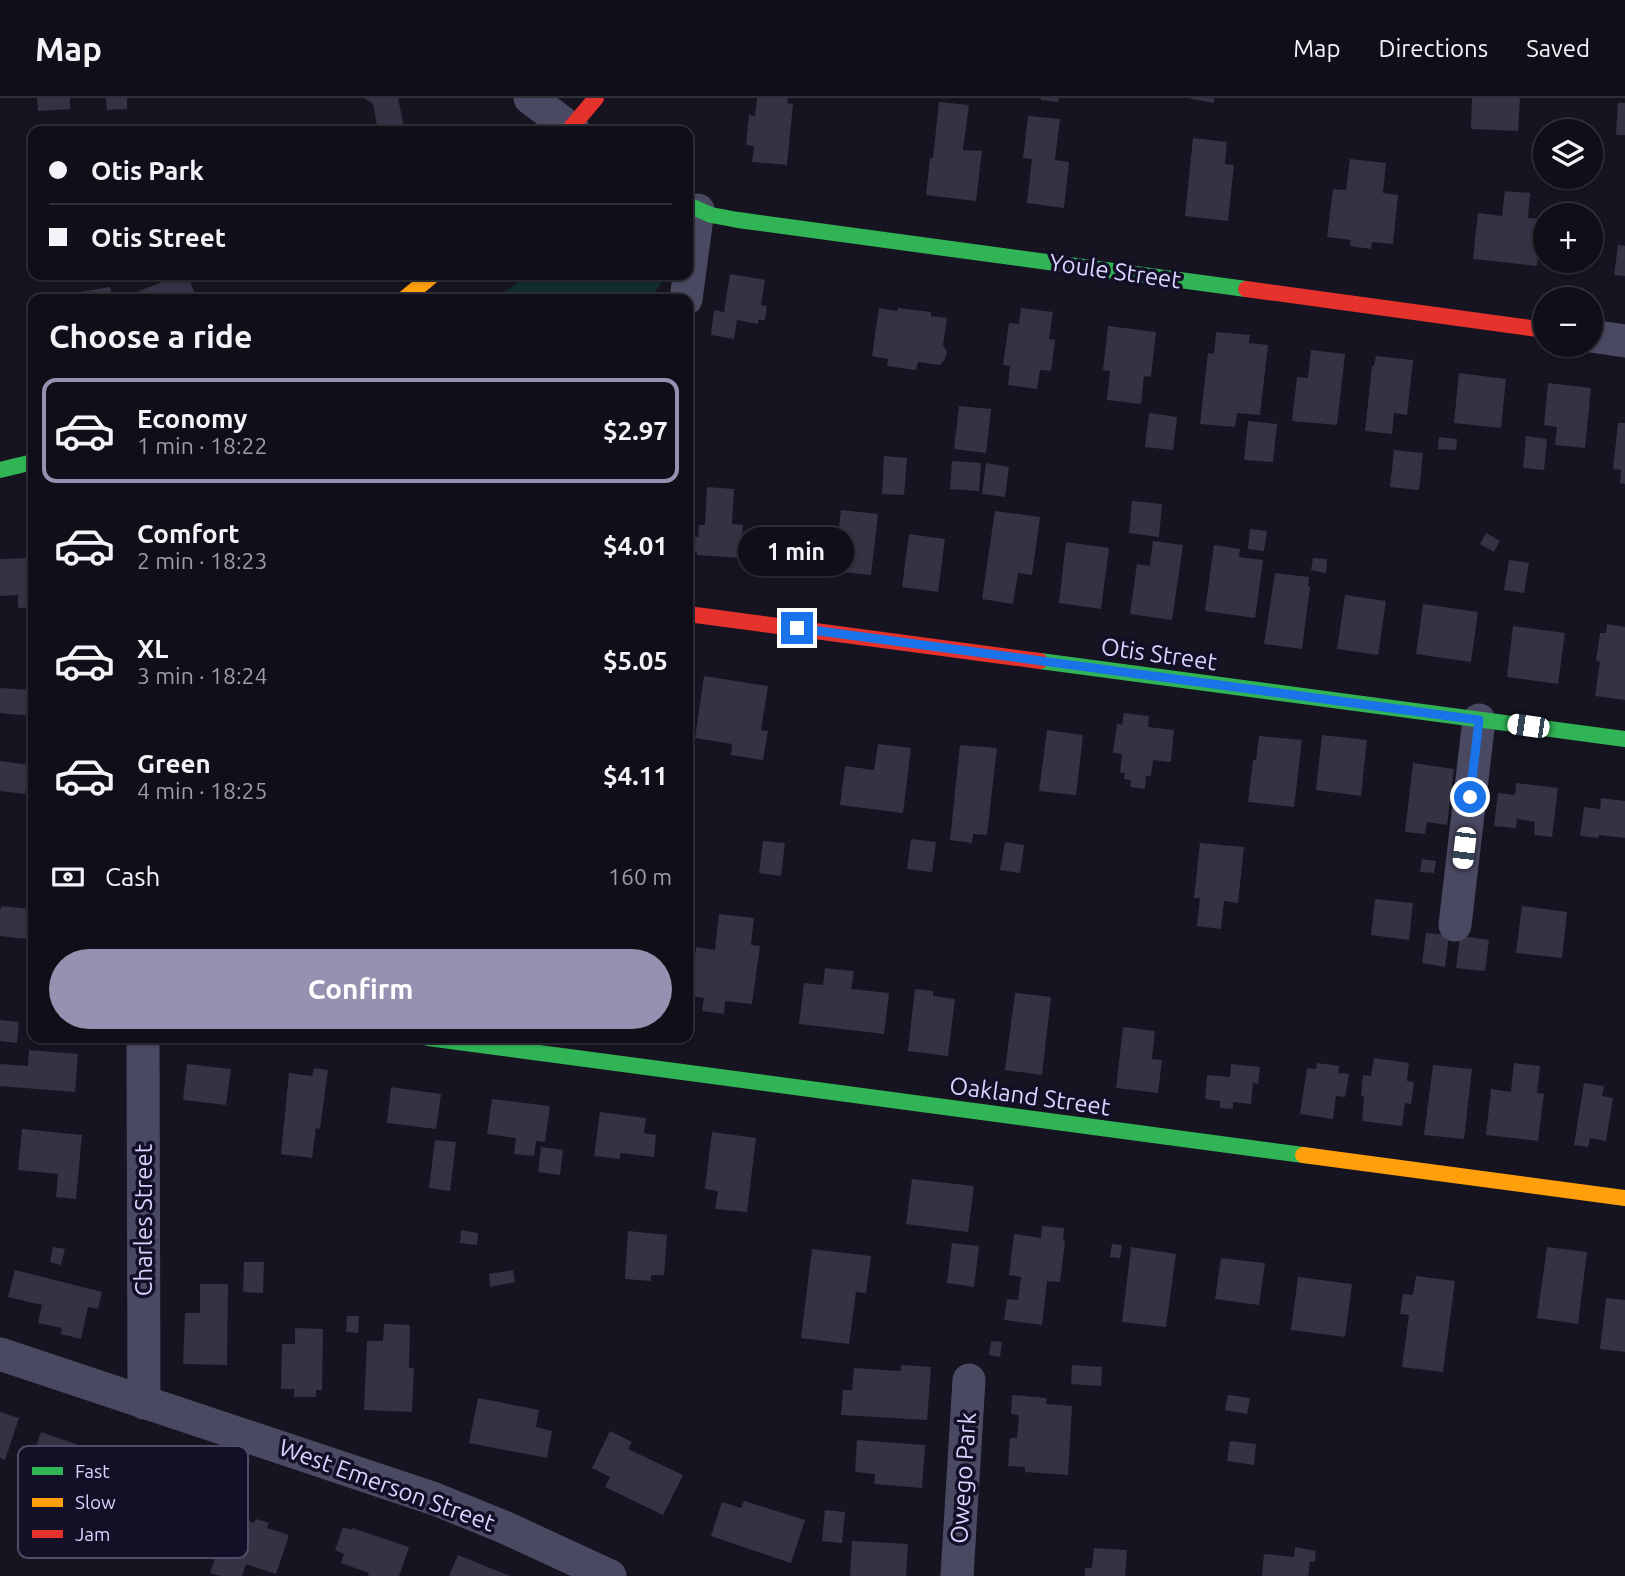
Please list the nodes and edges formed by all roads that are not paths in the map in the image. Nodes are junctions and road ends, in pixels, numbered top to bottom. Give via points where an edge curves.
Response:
1 (530, 98) edge
2 (596, 98) edge
3 (565, 126) edge
4 (573, 126) edge
5 (693, 208) edge
6 (427, 280) edge
7 (410, 294) edge
8 (1533, 328) edge
9 (1603, 338) edge
10 (1625, 341) edge
11 (28, 463) edge
12 (0, 470) edge
13 (693, 615) edge
14 (1479, 720) junction
15 (1625, 739) edge
16 (1455, 925) dead end
17 (143, 1043) edge
18 (465, 1043) edge
19 (1625, 1198) edge
20 (0, 1354) edge
21 (969, 1380) dead end
22 (144, 1403) junction
23 (610, 1576) edge
24 (957, 1576) edge

1 - 3 street
2 - 4 street
5 - 8 street, Youle Street via 738,220
6 - 7 street
9 - 10 street
11 - 12 street
13 - 14 street, Otis Street
14 - 15 street, Otis Street
14 - 16 street
17 - 22 street, Charles Street
18 - 19 street, Oakland Street
20 - 22 street, West Emerson Street
21 - 24 street, Owego Park
22 - 23 street, West Emerson Street via 435,1499

